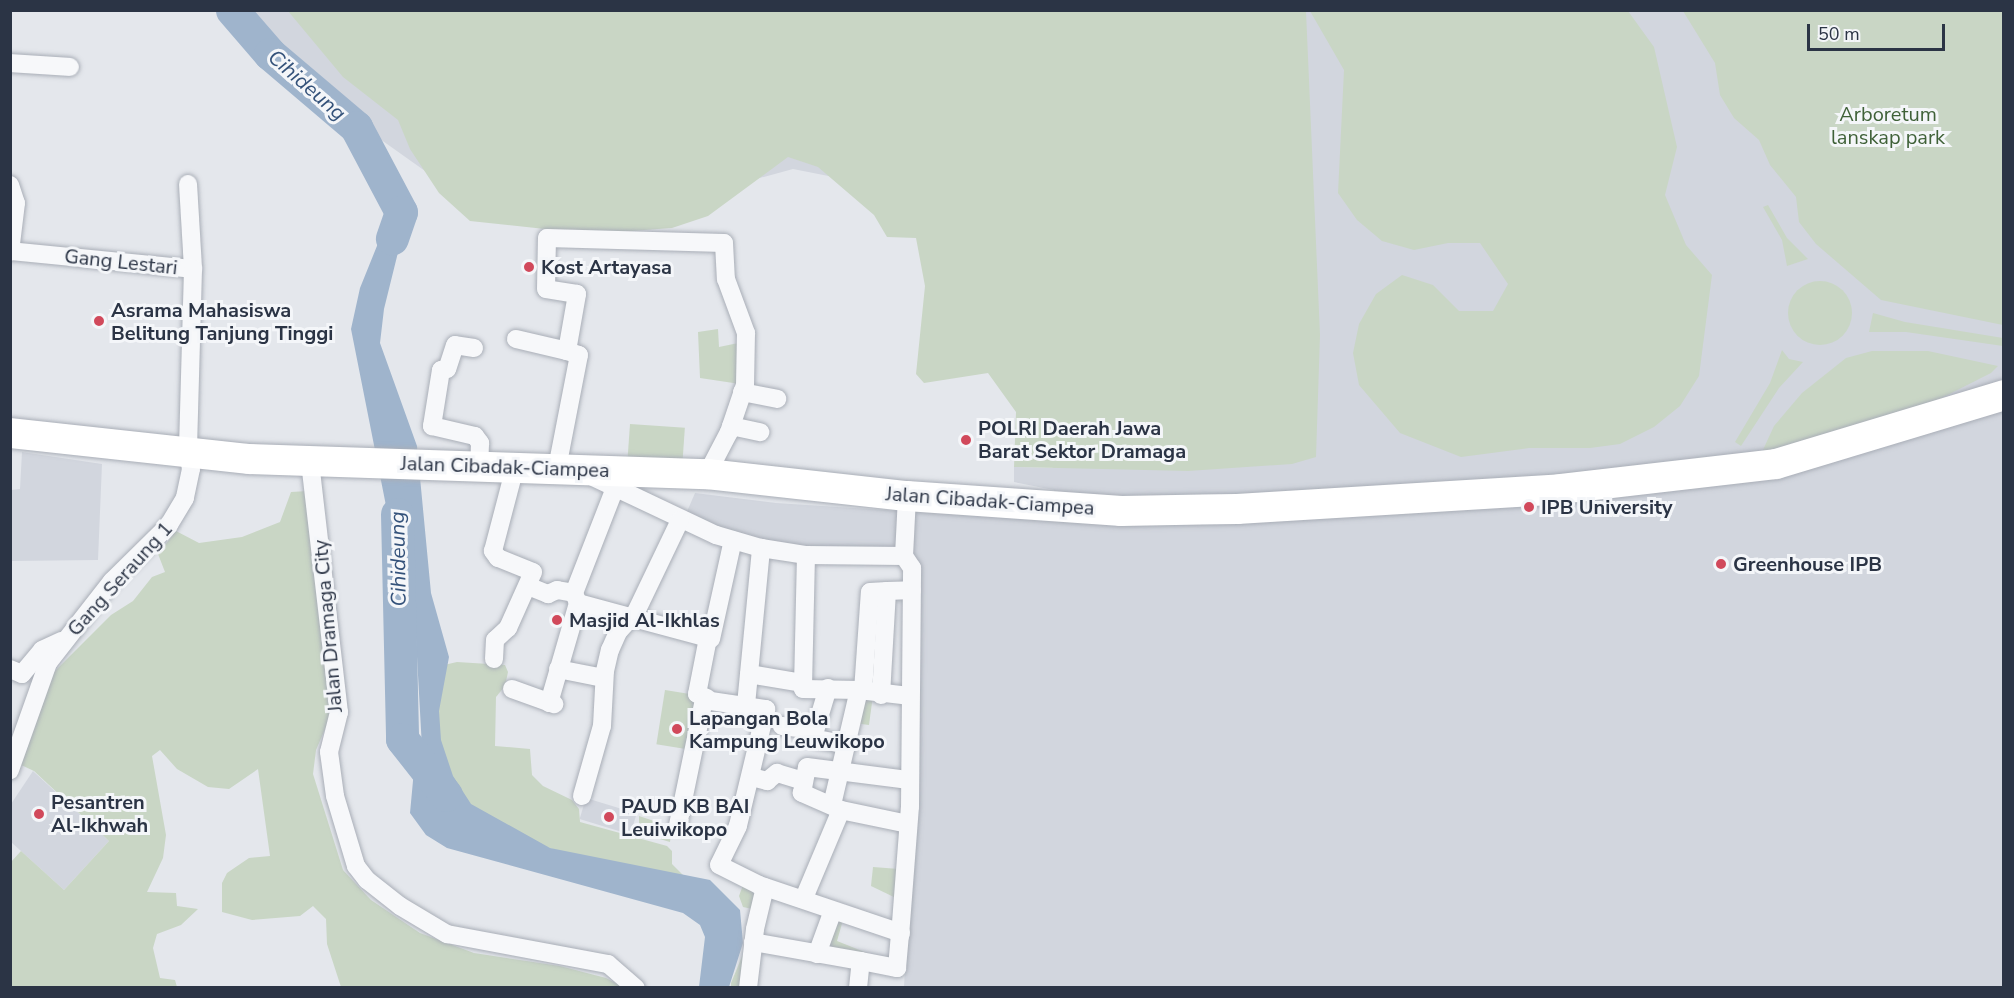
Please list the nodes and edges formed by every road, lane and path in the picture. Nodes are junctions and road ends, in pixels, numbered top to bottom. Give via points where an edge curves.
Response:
1 (10, 63) edge
2 (70, 66) dead end
3 (188, 184) dead end
4 (10, 185) edge
5 (11, 251) edge
6 (193, 269) junction
7 (516, 339) dead end
8 (474, 348) dead end
9 (567, 351) junction
10 (2004, 375) edge
11 (742, 392) junction
12 (2004, 395) edge
13 (777, 399) dead end
14 (1961, 407) junction
15 (731, 426) junction
16 (760, 432) dead end
17 (10, 433) edge
18 (188, 452) junction
19 (310, 462) junction
20 (468, 466) junction
21 (515, 467) junction
22 (566, 468) junction
23 (707, 474) junction
24 (615, 488) junction
25 (907, 496) junction
26 (680, 520) junction
27 (732, 540) junction
28 (761, 548) junction
29 (806, 555) junction
30 (904, 556) junction
31 (528, 586) junction
32 (912, 590) junction
33 (886, 591) junction
34 (576, 598) junction
35 (630, 618) junction
36 (711, 639) dead end
37 (66, 640) junction
38 (494, 659) dead end
39 (10, 669) edge
40 (558, 669) junction
41 (749, 674) junction
42 (604, 678) junction
43 (803, 682) junction
44 (828, 688) junction
45 (512, 689) dead end
46 (861, 691) junction
47 (881, 695) junction
48 (909, 696) junction
49 (707, 698) junction
50 (746, 705) junction
51 (782, 726) dead end
52 (815, 731) junction
53 (847, 745) junction
54 (10, 770) edge
55 (840, 773) junction
56 (752, 777) junction
57 (909, 780) junction
58 (804, 781) junction
59 (582, 796) dead end
60 (836, 808) junction
61 (908, 824) junction
62 (678, 825) dead end
63 (765, 886) junction
64 (804, 898) junction
65 (831, 916) dead end
66 (901, 933) junction
67 (753, 942) junction
68 (817, 954) junction
69 (861, 961) junction
70 (636, 987) edge
71 (748, 987) edge
72 (858, 987) edge

1 - 2 street
3 - 6 street
4 - 5 street via 15,202
5 - 6 street, Gang Lestari
6 - 18 street, Gang Lestari
7 - 9 street
8 - 20 street via 455,345 447,369 441,370 432,426 475,436 480,443
9 - 11 street via 577,294 546,290 547,238 724,243 726,279 746,333
9 - 22 street via 579,355
10 - 14 highway
11 - 13 street
11 - 15 street
12 - 14 highway, Jalan Cibadak-Ciampea
14 - 25 highway, Jalan Cibadak-Ciampea via 1835,449 1776,464 1561,489 1121,511
15 - 16 street
15 - 23 street
17 - 18 highway, Jalan Cibadak-Ciampea
18 - 19 highway, Jalan Cibadak-Ciampea
18 - 37 street, Gang Seraung 1 via 190,469 177,514 112,581
19 - 20 highway, Jalan Cibadak-Ciampea
19 - 70 street, Jalan Dramaga City via 339,712 329,752 335,796 356,866 400,906 447,934 608,964
20 - 21 highway, Jalan Cibadak-Ciampea
21 - 22 highway, Jalan Cibadak-Ciampea
21 - 31 street via 493,551 498,558 533,572
22 - 23 highway, Jalan Cibadak-Ciampea
22 - 24 street
23 - 25 highway, Jalan Cibadak-Ciampea
24 - 26 street
24 - 34 street
25 - 30 street
26 - 27 street
26 - 35 street
27 - 28 street
27 - 36 street
28 - 29 street
28 - 41 street
29 - 30 street
29 - 43 street
30 - 32 street via 912,568
31 - 34 street
31 - 38 street via 508,628 495,640
32 - 33 street
32 - 48 street
33 - 46 street via 870,592
33 - 47 street
34 - 35 street
34 - 40 street
35 - 42 street via 618,632
35 - 49 street via 708,638 697,693
37 - 39 street via 42,650 22,674
37 - 54 street, Gang Seraung 1 via 42,675
40 - 42 street
40 - 45 street via 551,704
41 - 43 street
41 - 50 street
42 - 59 street via 602,726
43 - 44 street via 803,689
44 - 46 street
44 - 52 street via 820,725
46 - 47 street
46 - 53 street
47 - 48 street
48 - 57 street
49 - 50 street
49 - 62 street via 700,709
50 - 56 street via 766,709
51 - 52 street
52 - 53 street via 817,739
53 - 55 street
55 - 57 street
55 - 58 street via 807,767
55 - 60 street
56 - 58 street via 767,781 777,773
56 - 63 street via 738,826 719,865
57 - 61 street
58 - 60 street via 802,793
60 - 61 street
60 - 64 street
61 - 66 street
63 - 64 street
63 - 67 street
64 - 66 street
65 - 68 street
66 - 69 street via 897,968
67 - 68 street
67 - 71 street
68 - 69 street
69 - 72 street

